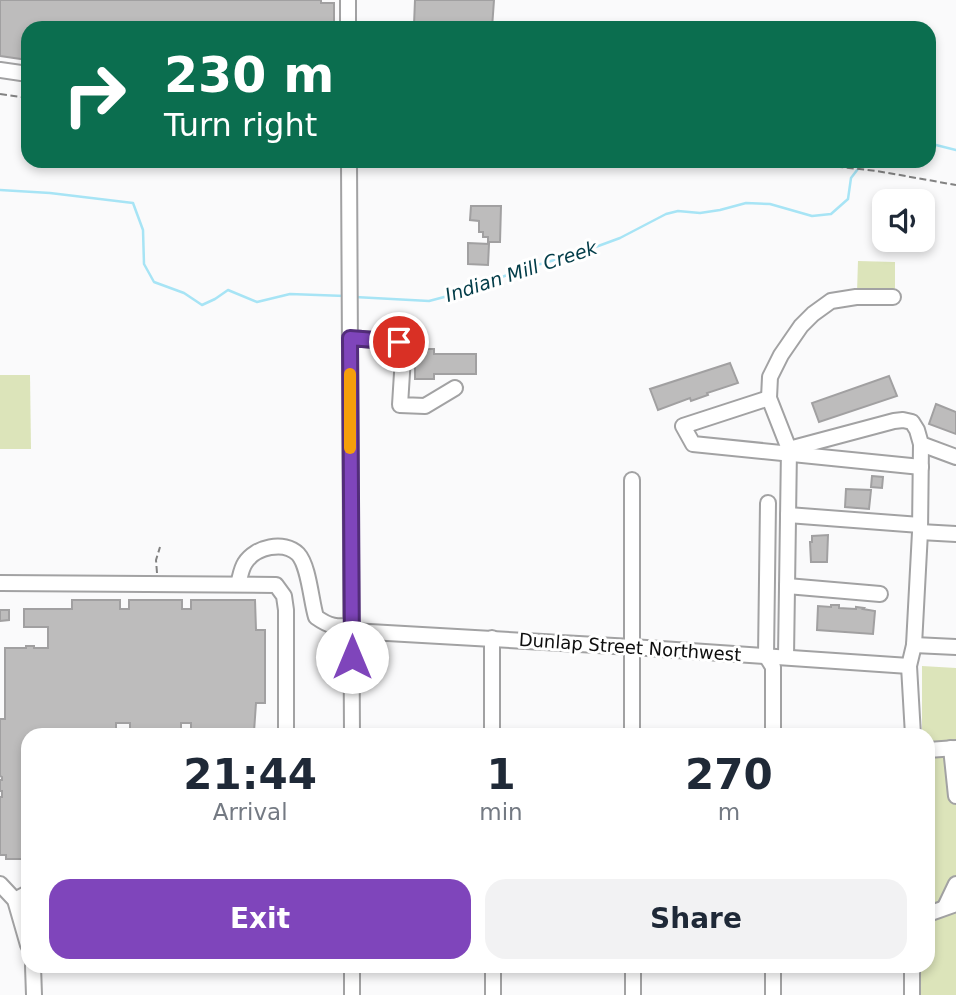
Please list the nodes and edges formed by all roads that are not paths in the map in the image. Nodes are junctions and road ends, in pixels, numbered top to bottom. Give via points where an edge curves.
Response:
1 (348, 0) edge
2 (348, 21) edge
3 (0, 71) edge
4 (21, 73) edge
5 (349, 168) edge
6 (892, 297) dead end
7 (350, 338) junction
8 (455, 388) dead end
9 (769, 398) junction
10 (921, 444) junction
11 (789, 452) junction
12 (956, 457) edge
13 (921, 467) junction
14 (632, 480) dead end
15 (768, 503) dead end
16 (788, 516) junction
17 (920, 529) junction
18 (956, 534) edge
19 (0, 583) edge
20 (238, 584) junction
21 (787, 586) junction
22 (880, 594) dead end
23 (352, 628) junction
24 (492, 638) junction
25 (914, 645) junction
26 (632, 647) junction
27 (956, 647) edge
28 (766, 656) junction
29 (786, 657) junction
30 (909, 666) junction
31 (286, 728) edge
32 (352, 728) edge
33 (492, 728) edge
34 (632, 728) edge
35 (773, 728) edge
36 (913, 728) edge
37 (954, 748) edge
38 (935, 749) edge
39 (956, 796) edge
40 (0, 884) edge
41 (956, 884) edge
42 (21, 896) edge
43 (951, 906) edge
44 (33, 973) edge
45 (352, 973) edge
46 (493, 973) edge
47 (633, 973) edge
48 (773, 973) edge
49 (912, 973) edge
50 (34, 995) edge
51 (352, 995) edge
52 (493, 995) edge
53 (633, 995) edge
54 (774, 995) edge
55 (912, 995) edge

1 - 2 street
3 - 4 street
5 - 7 street
6 - 9 street via 831,301 813,314 781,355 770,377
7 - 8 street via 399,342 403,357 400,405 425,406
7 - 23 street
9 - 11 street
9 - 11 street via 683,426 693,444
10 - 11 street via 912,422 903,420
10 - 12 street
10 - 13 street
11 - 13 street
11 - 16 street
13 - 17 street
14 - 26 street
15 - 28 street
16 - 17 street
16 - 21 street
17 - 18 street
17 - 25 street
19 - 20 street
20 - 23 street, Dunlap Street Northwest via 245,563 256,554 272,546 285,547 298,555 307,572 316,617 325,624
20 - 31 street via 276,585 284,596
21 - 22 street
21 - 29 street
23 - 24 street, Dunlap Street Northwest
23 - 32 street
24 - 26 street, Dunlap Street Northwest
24 - 33 street
25 - 27 street
25 - 30 street
26 - 28 street, Dunlap Street Northwest
26 - 34 street
28 - 29 street, Dunlap Street Northwest
28 - 35 street via 773,667
29 - 30 street, Dunlap Street Northwest
30 - 36 street
37 - 38 street
37 - 39 street
40 - 42 street
41 - 43 street
44 - 50 street
45 - 51 street
46 - 52 street
47 - 53 street
48 - 54 street
49 - 55 street

